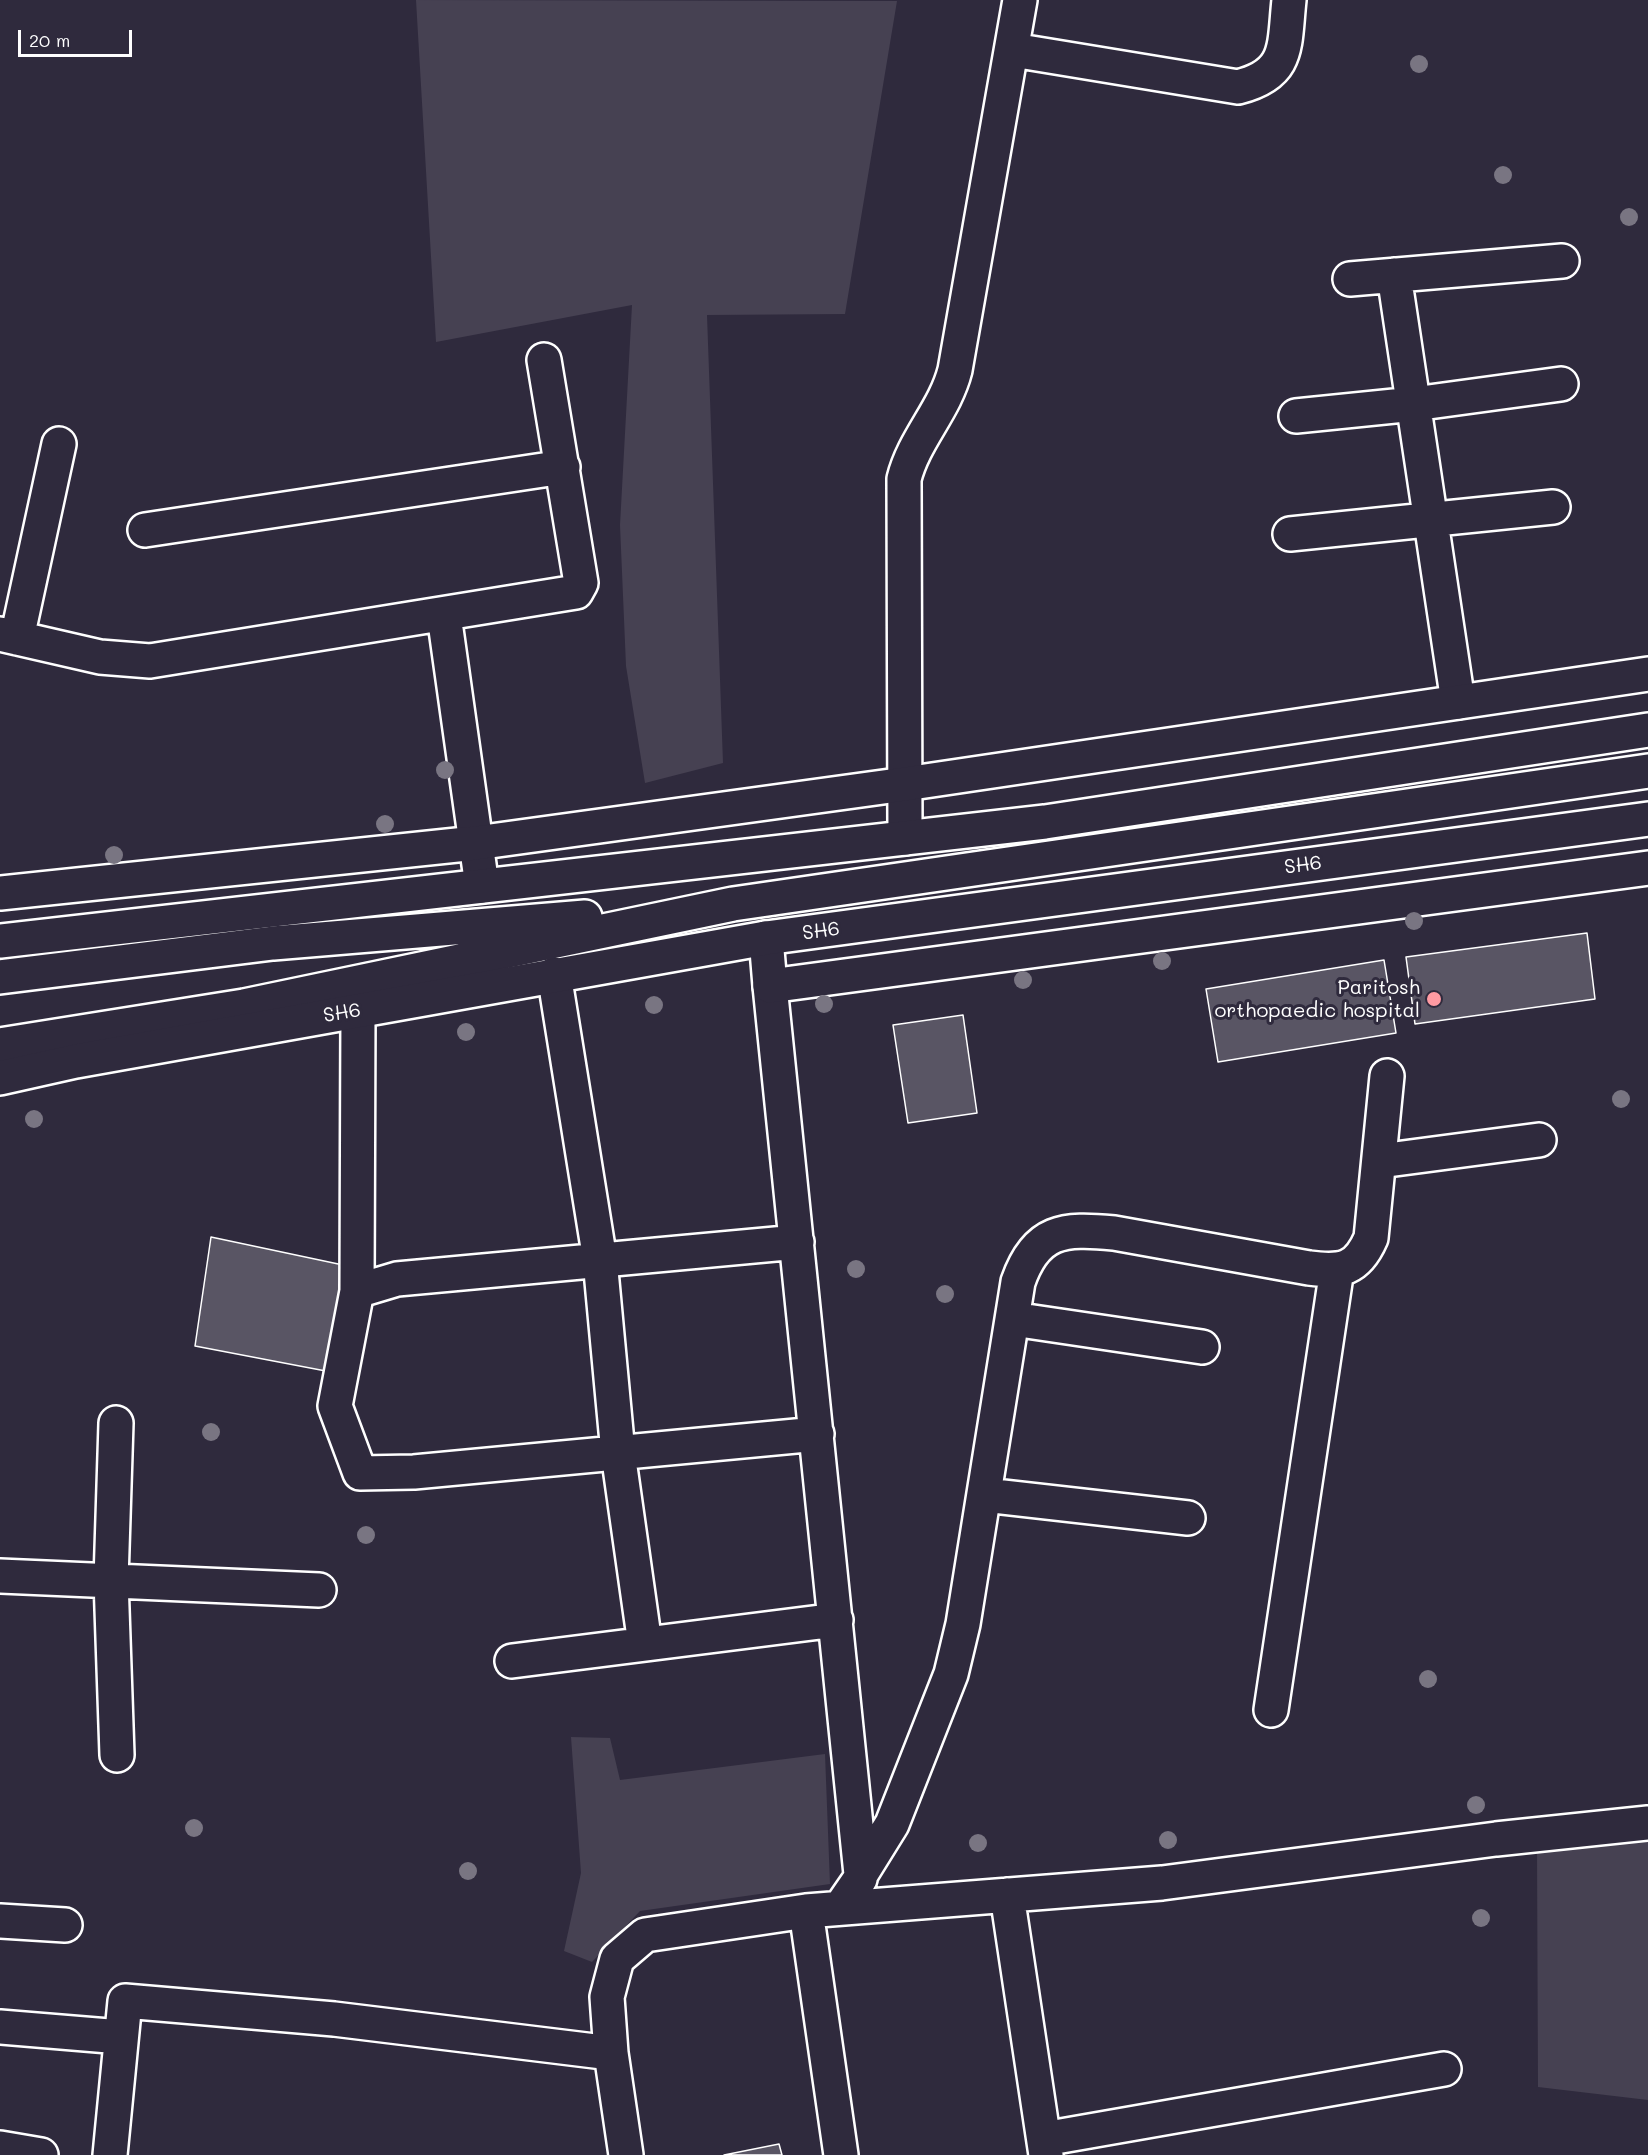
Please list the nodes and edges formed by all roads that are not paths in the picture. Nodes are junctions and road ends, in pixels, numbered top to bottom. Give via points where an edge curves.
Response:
1 (1020, 0) edge
2 (1289, 0) edge
3 (1013, 50) junction
4 (1562, 261) dead end
5 (1394, 275) junction
6 (1350, 279) dead end
7 (544, 360) dead end
8 (1560, 384) dead end
9 (1414, 404) junction
10 (1296, 416) dead end
11 (59, 444) dead end
12 (563, 467) junction
13 (1553, 507) dead end
14 (1431, 519) junction
15 (145, 530) dead end
16 (1290, 534) dead end
17 (444, 615) junction
18 (8, 636) edge
19 (1648, 674) edge
20 (1458, 702) junction
21 (1648, 730) edge
22 (1648, 771) edge
23 (905, 784) junction
24 (1648, 819) edge
25 (905, 838) junction
26 (476, 843) junction
27 (1648, 868) edge
28 (482, 886) junction
29 (0, 893) edge
30 (733, 904) junction
31 (766, 938) junction
32 (0, 941) edge
33 (554, 974) junction
34 (0, 977) edge
35 (770, 986) junction
36 (358, 1010) junction
37 (0, 1045) edge
38 (1387, 1076) dead end
39 (0, 1078) edge
40 (1539, 1140) dead end
41 (1380, 1161) junction
42 (797, 1242) junction
43 (600, 1260) junction
44 (1337, 1269) junction
45 (357, 1291) junction
46 (1012, 1319) junction
47 (1202, 1347) dead end
48 (116, 1423) dead end
49 (817, 1434) junction
50 (618, 1453) junction
51 (984, 1495) junction
52 (1188, 1518) dead end
53 (0, 1576) edge
54 (111, 1580) junction
55 (319, 1590) dead end
56 (836, 1620) junction
57 (645, 1644) junction
58 (512, 1661) dead end
59 (1271, 1710) dead end
60 (117, 1755) dead end
61 (1648, 1823) edge
62 (861, 1874) junction
63 (1007, 1895) junction
64 (840, 1908) junction
65 (806, 1911) junction
66 (0, 1921) edge
67 (65, 1925) dead end
68 (0, 2027) edge
69 (122, 2037) junction
70 (611, 2053) junction
71 (1444, 2069) dead end
72 (1045, 2147) edge
73 (0, 2148) edge
74 (41, 2155) edge
75 (110, 2155) edge
76 (626, 2155) edge
77 (841, 2155) edge

1 - 3 street
2 - 3 street via 1284,49 1275,68 1259,81 1238,87
3 - 23 street via 951,387 913,451 904,479
4 - 5 street
5 - 6 street
5 - 9 street
7 - 12 street
8 - 9 street
9 - 10 street
9 - 14 street
11 - 18 street
12 - 15 street
12 - 17 street via 579,589 571,595
13 - 14 street
14 - 16 street
14 - 20 street
17 - 18 street via 150,661 100,657
17 - 26 street
19 - 20 street
20 - 23 street
21 - 25 street via 1045,822
22 - 30 street
23 - 25 street
23 - 26 street
24 - 31 street, SH6
25 - 28 street
26 - 28 street
26 - 29 street
27 - 35 street
28 - 32 street
30 - 34 street via 273,943
30 - 37 street via 244,1006
31 - 33 street, SH6
31 - 35 street
33 - 36 street, SH6
33 - 43 street
35 - 42 street
36 - 39 street, SH6
36 - 45 street
38 - 41 street
40 - 41 street
41 - 44 street via 1371,1238 1363,1255 1351,1265
42 - 43 street
42 - 49 street
43 - 45 street via 397,1279
43 - 50 street
44 - 46 street via 1309,1268 1082,1230 1043,1241 1026,1259
44 - 59 street
45 - 50 street via 335,1406 360,1473 414,1472
46 - 47 street
46 - 51 street
48 - 54 street
49 - 50 street
49 - 56 street
50 - 57 street
51 - 52 street
51 - 62 street via 951,1674 892,1824
53 - 54 street
54 - 55 street
54 - 60 street
56 - 57 street
56 - 62 street
57 - 58 street
61 - 63 street via 1162,1883
62 - 64 street
63 - 64 street
63 - 72 street
64 - 65 street
65 - 70 street via 645,1935 617,1959 607,1997
65 - 77 street
66 - 67 street
68 - 69 street
69 - 70 street via 125,2001 334,2019
69 - 75 street
70 - 76 street
71 - 72 street
73 - 74 street

